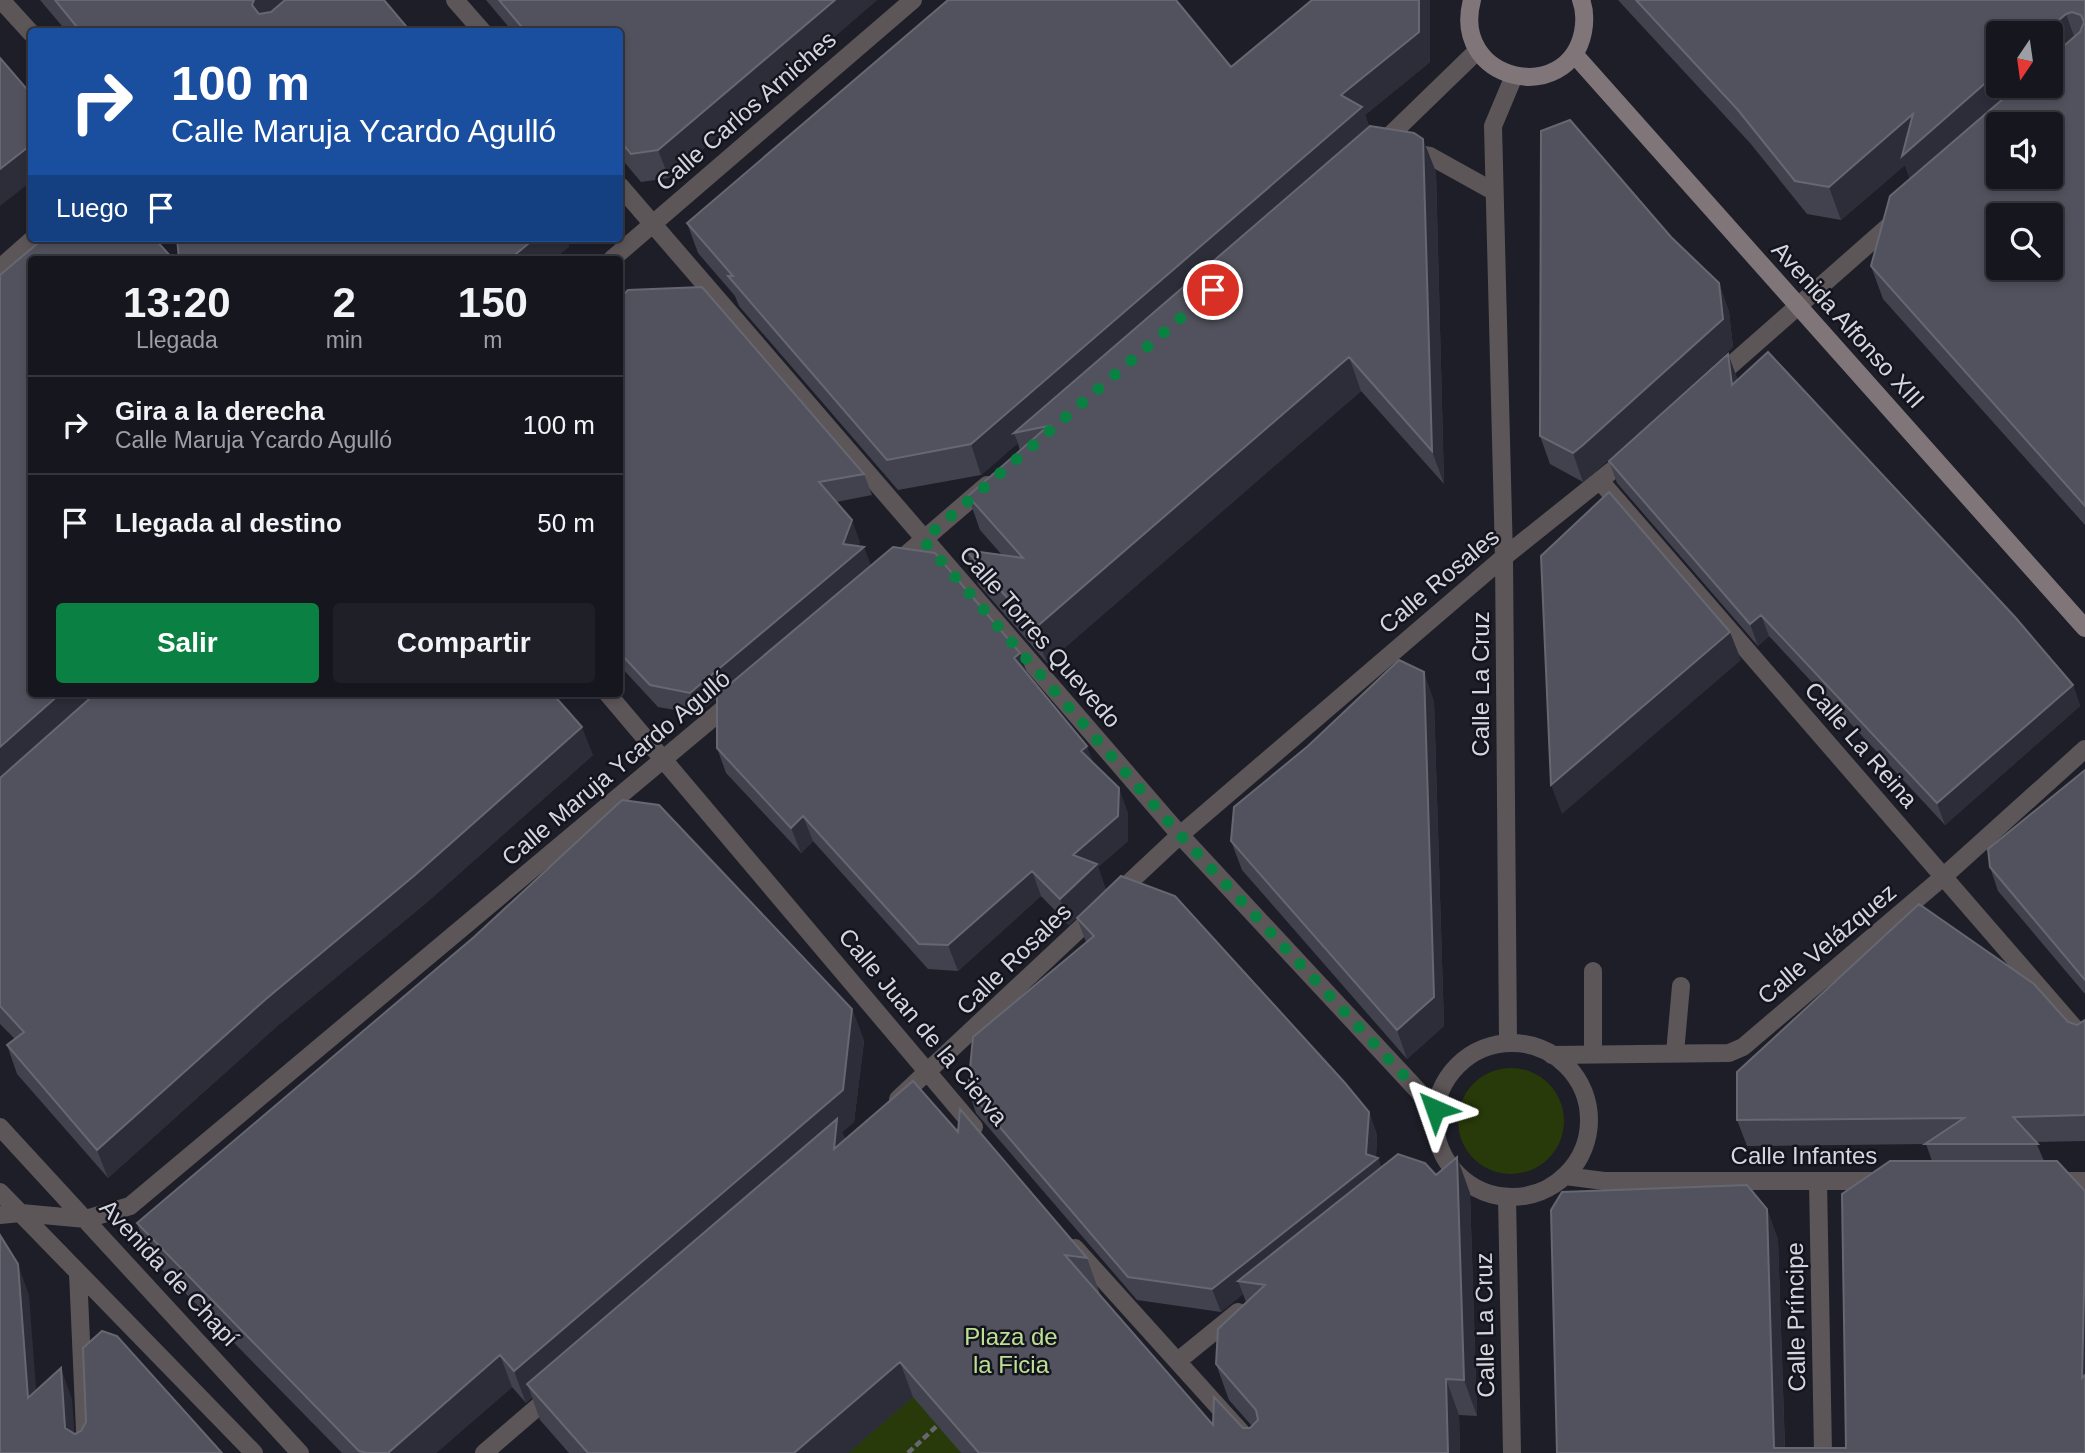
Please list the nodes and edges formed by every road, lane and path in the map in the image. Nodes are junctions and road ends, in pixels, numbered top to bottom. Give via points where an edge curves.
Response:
1 (1, 0) edge
2 (455, 0) edge
3 (913, 0) edge
4 (1472, 0) edge
5 (1581, 0) edge
6 (480, 28) edge
7 (28, 30) edge
8 (1477, 51) junction
9 (1574, 54) junction
10 (1514, 76) junction
11 (623, 190) edge
12 (1493, 191) junction
13 (1908, 209) edge
14 (652, 223) junction
15 (29, 242) edge
16 (615, 256) edge
17 (0, 268) edge
18 (1797, 305) junction
19 (1704, 389) edge
20 (1642, 445) edge
21 (998, 476) edge
22 (1601, 482) junction
23 (923, 540) junction
24 (1504, 556) junction
25 (882, 575) edge
26 (2085, 628) edge
27 (748, 689) edge
28 (611, 697) edge
29 (2085, 749) edge
30 (665, 758) junction
31 (1180, 835) junction
32 (1943, 877) junction
33 (1593, 971) dead end
34 (1681, 986) dead end
35 (2085, 1040) edge
36 (1508, 1043) junction
37 (1593, 1053) junction
38 (1675, 1053) junction
39 (1552, 1055) junction
40 (929, 1073) junction
41 (887, 1109) edge
42 (1435, 1109) junction
43 (0, 1127) edge
44 (989, 1145) edge
45 (1565, 1176) junction
46 (1818, 1181) junction
47 (1898, 1181) edge
48 (2032, 1181) edge
49 (2085, 1181) edge
50 (0, 1192) edge
51 (1507, 1197) junction
52 (21, 1213) junction
53 (0, 1215) edge
54 (86, 1219) junction
55 (1066, 1238) edge
56 (78, 1273) junction
57 (1254, 1299) edge
58 (1179, 1360) junction
59 (569, 1381) edge
60 (949, 1415) edge
61 (86, 1453) edge
62 (254, 1453) edge
63 (300, 1453) edge
64 (484, 1453) edge
65 (908, 1453) edge
66 (1260, 1453) edge
67 (1512, 1453) edge
68 (1823, 1453) edge

1 - 7 street
2 - 6 street
3 - 14 street, Calle Carlos Arniches
4 - 8 street via 1469,33
5 - 9 street via 1585,22
8 - 10 street via 1491,66
8 - 12 street via 1373,152 1430,156
9 - 10 street via 1546,75
9 - 18 street, Avenida Alfonso XIII
10 - 12 street, Calle La Cruz via 1493,126
11 - 14 street, Calle Torres Quevedo
12 - 24 street, Calle La Cruz
13 - 18 street
14 - 16 street, Calle Carlos Arniches
14 - 23 street, Calle Torres Quevedo
15 - 17 street
18 - 19 street
18 - 26 street, Avenida Alfonso XIII
20 - 22 street, Calle Rosales
21 - 23 street
22 - 24 street, Calle Rosales
22 - 32 street, Calle La Reina
23 - 25 street
23 - 31 street, Calle Torres Quevedo
24 - 31 street, Calle Rosales
24 - 36 street, Calle La Cruz
27 - 30 street, Calle Maruja Ycardo Agulló
28 - 30 street, Calle Juan de la Cierva
29 - 32 street, Calle Velázquez
30 - 40 street, Calle Juan de la Cierva
30 - 54 street, Calle Maruja Ycardo Agulló via 130,1206
31 - 40 street, Calle Rosales
31 - 42 street, Calle Torres Quevedo
32 - 35 street, Calle La Reina
32 - 38 street, Calle Velázquez via 1744,1047 1729,1053
33 - 37 street
34 - 38 street
36 - 39 street
36 - 42 street via 1490,1046 1460,1063 1448,1076
37 - 38 street, Calle Velázquez
37 - 39 street, Calle Velázquez
39 - 45 street via 1577,1079 1588,1112 1584,1147
40 - 41 street, Calle Rosales
40 - 44 street, Calle Juan de la Cierva
42 - 51 street via 1436,1154 1474,1188
43 - 54 street, Avenida de Chapí
45 - 46 street, Calle Infantes via 1604,1181
45 - 51 street via 1548,1188
46 - 47 street, Calle Infantes
46 - 68 street, Calle Príncipe
48 - 49 street
50 - 52 street
51 - 67 street, Calle La Cruz
52 - 53 street
52 - 54 street
52 - 56 street
54 - 63 street, Avenida de Chapí
55 - 58 street
56 - 61 street
56 - 62 street
57 - 58 street
58 - 66 street
59 - 64 street
60 - 65 path

